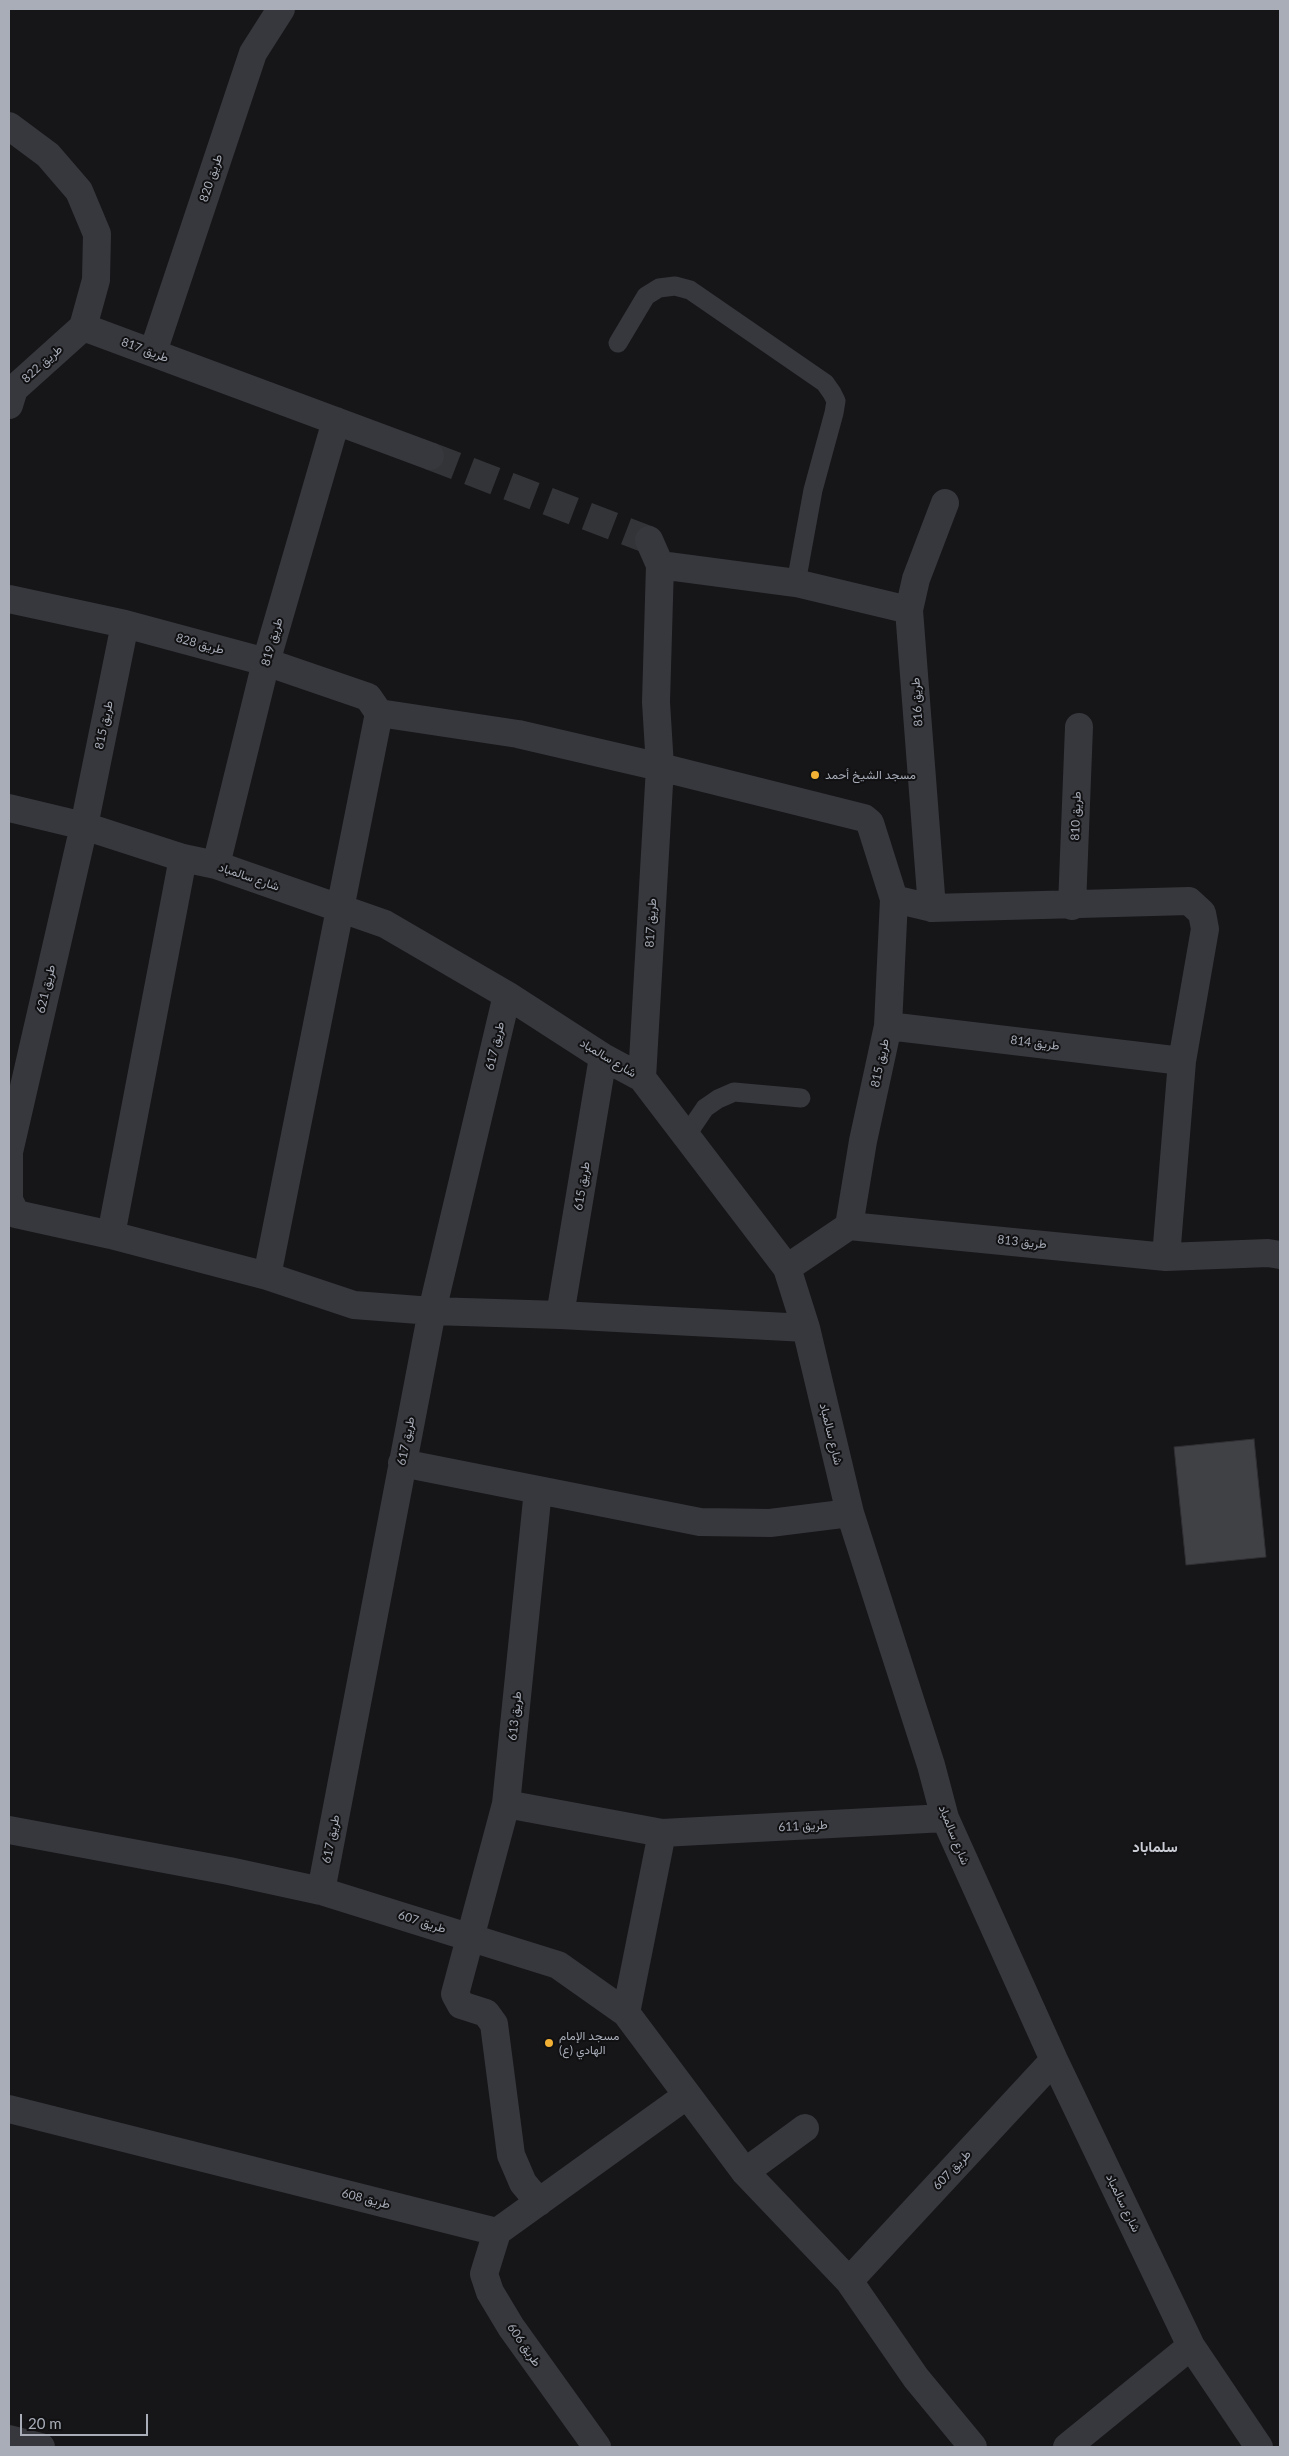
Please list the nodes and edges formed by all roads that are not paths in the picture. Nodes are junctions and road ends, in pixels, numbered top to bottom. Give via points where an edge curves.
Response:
1 (281, 9) edge
2 (9, 126) edge
3 (83, 327) junction
4 (618, 342) dead end
5 (153, 352) junction
6 (9, 405) edge
7 (336, 421) junction
8 (430, 456) tunnel mouth
9 (945, 503) dead end
10 (649, 540) dead end
11 (660, 565) junction
12 (796, 583) junction
13 (9, 599) edge
14 (909, 610) junction
15 (125, 624) junction
16 (266, 662) junction
17 (380, 713) junction
18 (1080, 727) dead end
19 (660, 767) junction
20 (9, 808) edge
21 (84, 826) junction
22 (183, 858) junction
23 (216, 865) junction
24 (894, 899) junction
25 (1072, 906) junction
26 (932, 908) junction
27 (339, 909) junction
28 (507, 995) junction
29 (888, 1026) junction
30 (603, 1057) junction
31 (1182, 1061) junction
32 (642, 1078) junction
33 (801, 1098) dead end
34 (686, 1136) junction
35 (9, 1152) edge
36 (9, 1200) edge
37 (849, 1226) junction
38 (111, 1235) junction
39 (1276, 1253) edge
40 (1166, 1257) junction
41 (788, 1268) junction
42 (267, 1276) junction
43 (432, 1311) junction
44 (560, 1315) junction
45 (806, 1328) junction
46 (402, 1463) junction
47 (538, 1490) junction
48 (850, 1513) junction
49 (506, 1804) junction
50 (945, 1818) junction
51 (9, 1830) edge
52 (662, 1833) junction
53 (321, 1891) junction
54 (471, 1937) junction
55 (626, 2012) junction
56 (1054, 2060) junction
57 (686, 2096) junction
58 (9, 2109) edge
59 (805, 2128) dead end
60 (745, 2172) junction
61 (539, 2202) junction
62 (497, 2232) junction
63 (849, 2281) junction
64 (1192, 2346) junction
65 (9, 2439) edge
66 (42, 2447) edge
67 (598, 2447) edge
68 (973, 2447) edge
69 (1067, 2447) edge
70 (1259, 2447) edge

1 - 5 street, طريق 820 via 253,53
2 - 3 street via 48,155 79,191 97,234 96,280
3 - 5 street, طريق 817
3 - 6 street, طريق 822 via 14,388
4 - 12 lane via 646,296 660,288 675,286 690,290 825,384 836,402 813,490
5 - 7 street, طريق 817
7 - 8 street, طريق 817
7 - 16 street, طريق 819
9 - 14 street, طريق 816 via 916,579
10 - 11 street
11 - 12 street
11 - 19 street, طريق 817 via 656,702
12 - 14 street
13 - 15 street, طريق 828
14 - 26 street, طريق 816
15 - 16 street, طريق 828
15 - 21 street, طريق 815
16 - 17 street, طريق 828 via 368,697
16 - 23 street, طريق 819
17 - 19 street via 518,734
17 - 27 street
18 - 25 street, طريق 810
19 - 24 street via 864,818 870,822
19 - 32 street, طريق 817
20 - 21 street, شارع سالمباد
21 - 22 street, شارع سالمباد
21 - 35 street, طريق 621
22 - 23 street, شارع سالمباد
22 - 38 street
23 - 27 street, شارع سالمباد
24 - 26 street
24 - 29 street, طريق 815
25 - 26 street
25 - 31 street via 1189,901 1202,913 1205,929
27 - 28 street, شارع سالمباد via 385,924
27 - 42 street
28 - 30 street, شارع سالمباد
28 - 43 street, طريق 617
29 - 31 street, طريق 814
29 - 37 street, طريق 815 via 863,1141
30 - 32 street, شارع سالمباد
30 - 44 street, طريق 615
31 - 40 street
32 - 34 street, شارع سالمباد
33 - 34 lane via 734,1092 705,1108
34 - 41 street, شارع سالمباد
35 - 36 street, طريق 621
36 - 38 street via 16,1214
37 - 40 street, طريق 813
37 - 41 street
38 - 42 street
39 - 40 street, طريق 813
41 - 45 street, شارع سالمباد
42 - 43 street via 354,1305
43 - 44 street
43 - 46 street, طريق 617
44 - 45 street
45 - 48 street, شارع سالمباد
46 - 47 street
46 - 53 street, طريق 617
47 - 48 street via 700,1522 770,1523
47 - 49 street, طريق 613
48 - 50 street, شارع سالمباد
49 - 52 street, طريق 611
49 - 54 street, طريق 613
50 - 52 street, طريق 611
50 - 56 street, شارع سالمباد
51 - 53 street, طريق 607
52 - 55 street
53 - 54 street, طريق 607
54 - 55 street, طريق 607 via 558,1965
54 - 61 street, طريق 613 via 455,1994 461,2004 486,2013 494,2024 511,2155 523,2183
55 - 57 street, طريق 607
56 - 63 street, طريق 607
56 - 64 street, شارع سالمباد
57 - 60 street, طريق 607
57 - 61 street
58 - 62 street, طريق 608
59 - 60 street
60 - 63 street, طريق 607
61 - 62 street
62 - 67 street, طريق 606 via 484,2274 490,2292 511,2327
63 - 68 street, طريق 607 via 916,2378
64 - 69 street
64 - 70 street, شارع سالمباد
65 - 66 street

